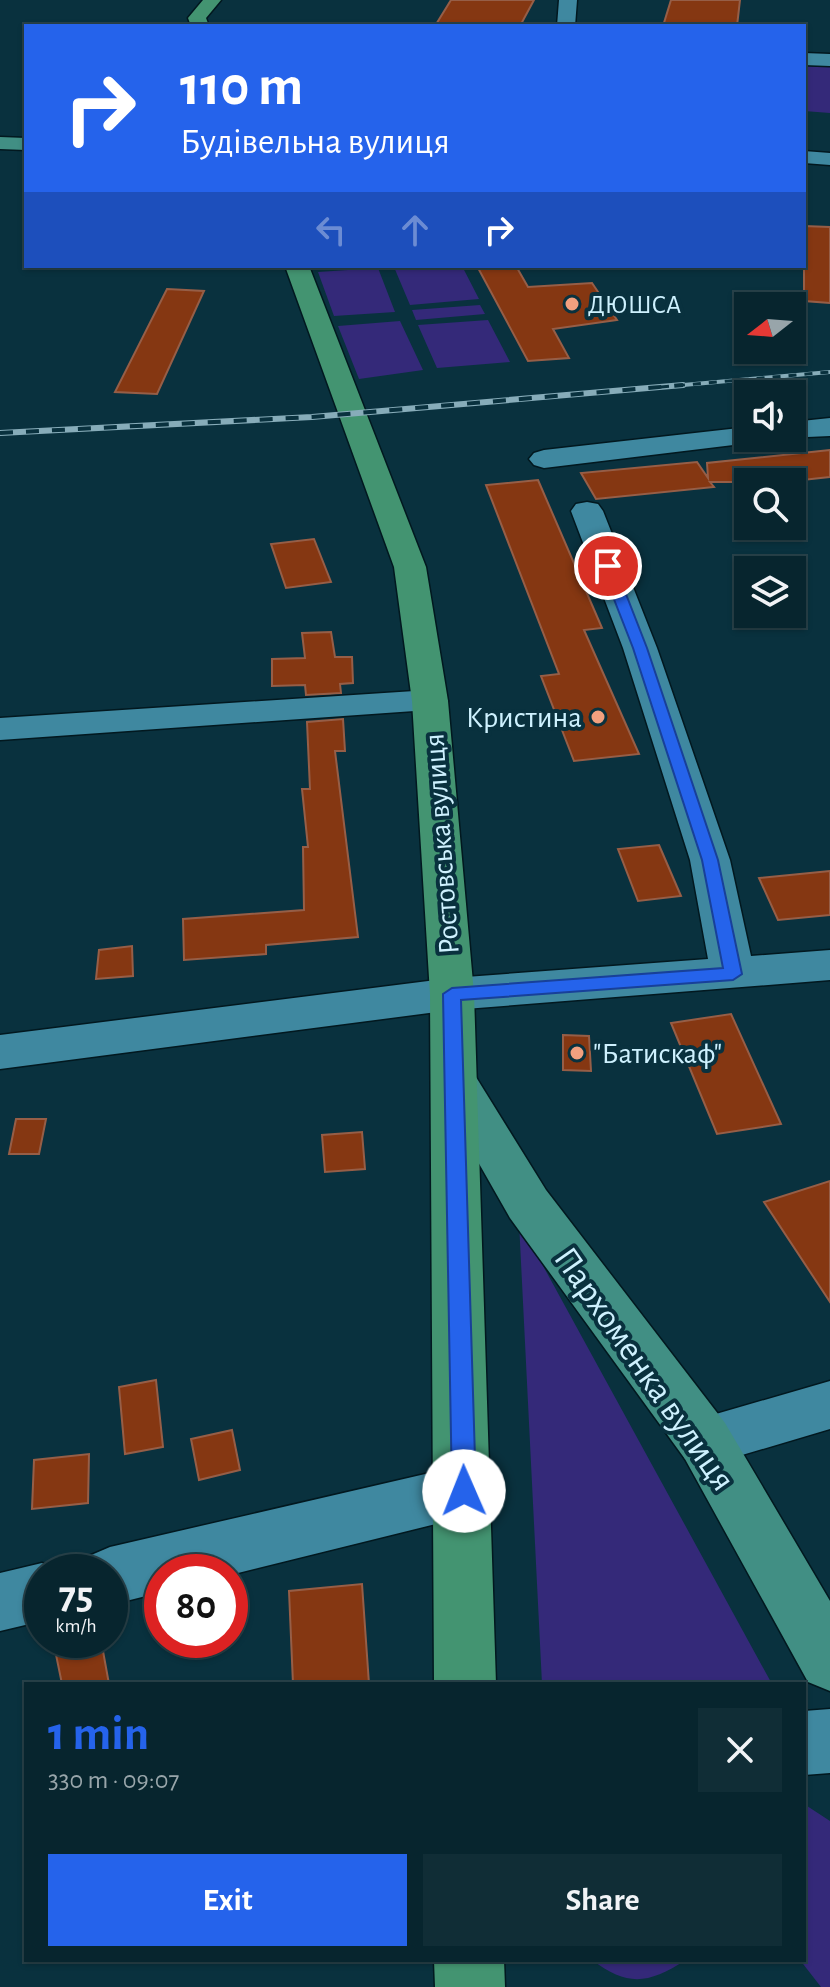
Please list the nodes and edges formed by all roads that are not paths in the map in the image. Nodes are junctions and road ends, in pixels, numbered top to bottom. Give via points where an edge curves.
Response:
1 (212, 0) edge
2 (568, 0) edge
3 (199, 24) edge
4 (566, 24) edge
5 (806, 59) edge
6 (830, 60) edge
7 (0, 143) edge
8 (24, 144) edge
9 (806, 157) edge
10 (830, 159) edge
11 (298, 268) edge
12 (830, 427) edge
13 (806, 430) edge
14 (734, 438) edge
15 (544, 459) dead end
16 (587, 511) dead end
17 (430, 701) junction
18 (0, 729) edge
19 (830, 965) edge
20 (733, 974) junction
21 (452, 994) junction
22 (0, 1052) edge
23 (455, 1081) junction
24 (830, 1405) edge
25 (705, 1441) junction
26 (464, 1491) junction
27 (128, 1572) edge
28 (24, 1596) edge
29 (0, 1602) edge
30 (830, 1660) edge
31 (465, 1682) edge
32 (830, 1741) edge
33 (806, 1743) edge
34 (469, 1962) edge
35 (470, 1987) edge

1 - 3 highway via 197,18
2 - 4 street
5 - 6 street
7 - 8 main road
9 - 10 street
11 - 17 highway, Ростовська вулиця via 410,567
12 - 13 street
14 - 15 street
16 - 20 street via 640,648 710,860
17 - 18 street
17 - 21 highway, Ростовська вулиця
19 - 20 street
20 - 21 street
21 - 22 street
21 - 23 highway, Ростовська вулиця
23 - 25 main road, Пархоменка вулиця via 528,1204
23 - 26 highway, Ростовська вулиця
24 - 25 street
25 - 30 main road, Пархоменка вулиця
26 - 27 street
26 - 31 highway, Ростовська вулиця
28 - 29 street
32 - 33 street
34 - 35 highway

